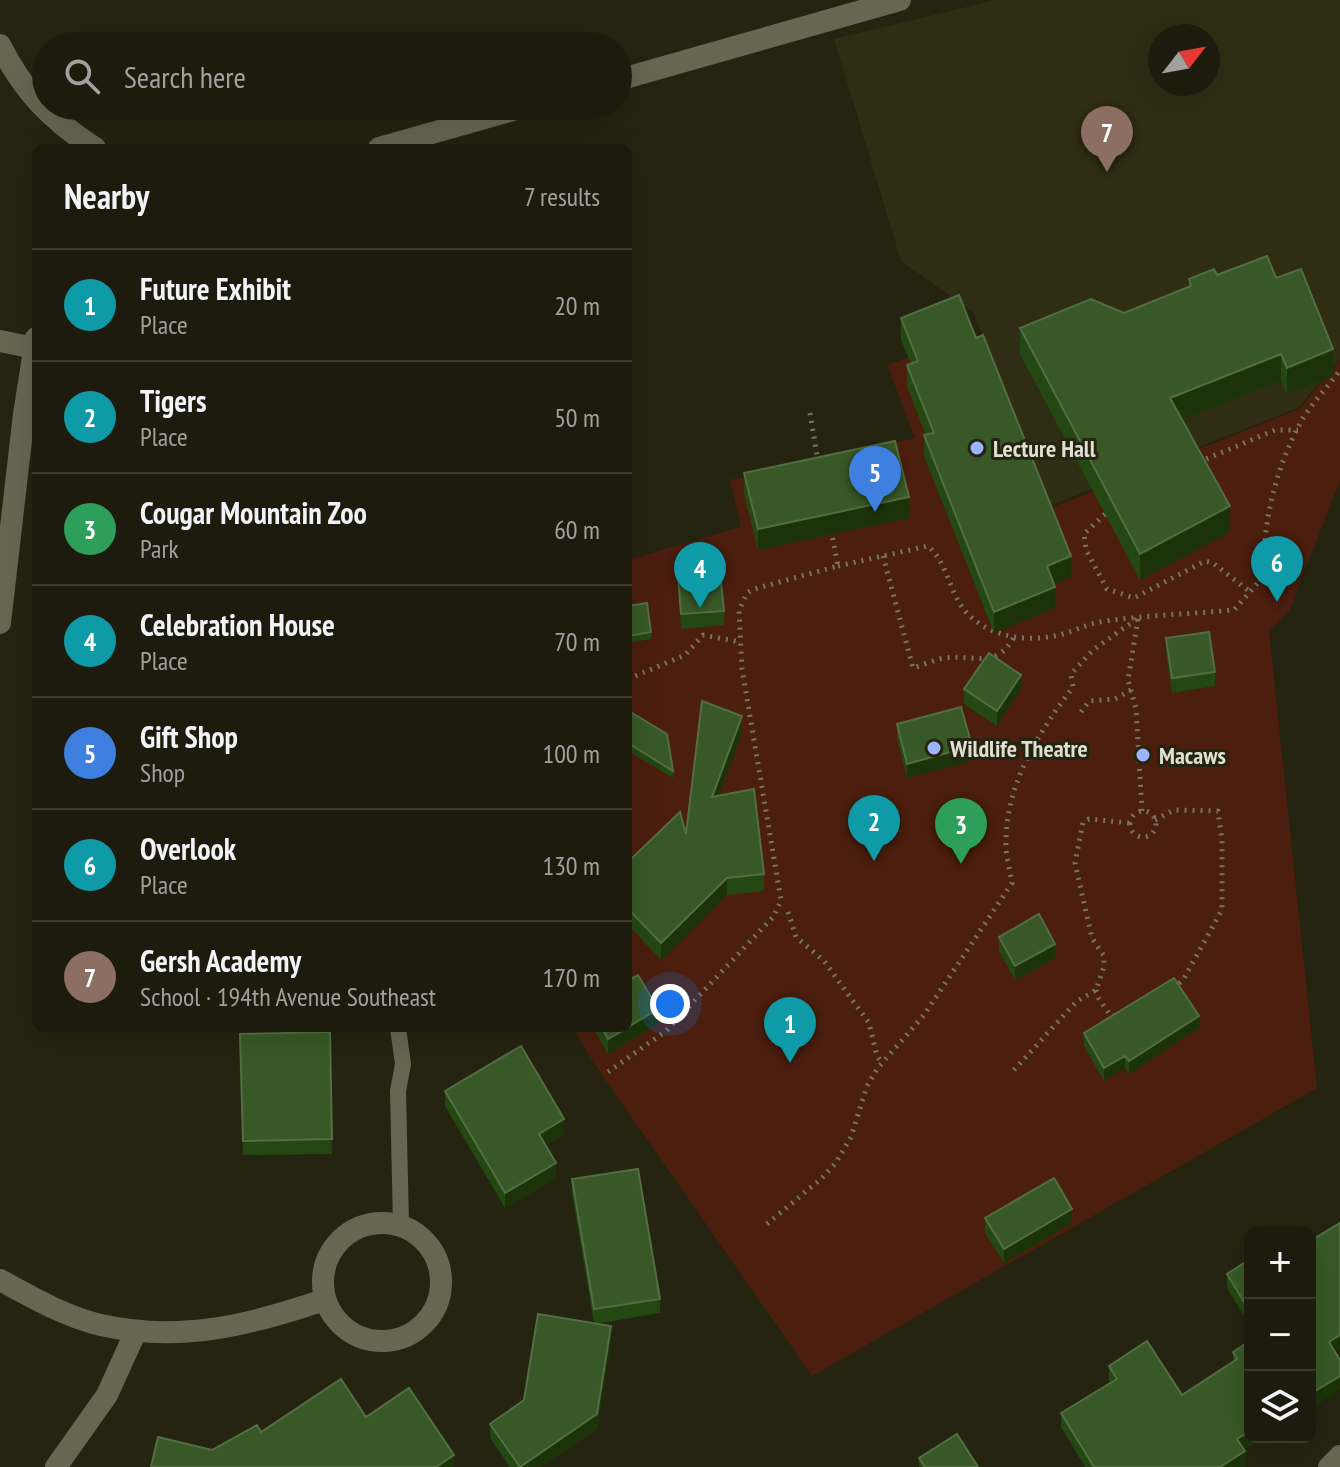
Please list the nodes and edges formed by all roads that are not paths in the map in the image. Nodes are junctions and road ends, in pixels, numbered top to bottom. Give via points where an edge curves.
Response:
1 (900, 0) edge
2 (0, 45) edge
3 (632, 76) edge
4 (32, 95) edge
5 (57, 120) edge
6 (478, 120) edge
7 (89, 144) edge
8 (393, 144) edge
9 (0, 341) edge
10 (32, 343) edge
11 (32, 367) edge
12 (0, 623) edge
13 (399, 1032) edge
14 (401, 1225) junction
15 (0, 1280) edge
16 (324, 1300) junction
17 (136, 1331) junction
18 (1340, 1456) edge
19 (56, 1467) edge
20 (1329, 1467) edge

1 - 3 street
2 - 4 street
5 - 7 street
6 - 8 street
9 - 10 street
11 - 12 street
13 - 14 lane via 403,1064 398,1091
14 - 16 street via 363,1225 333,1246 323,1272
14 - 16 street via 430,1247 439,1264 438,1301 417,1331 381,1342 363,1339 333,1317
15 - 17 street via 98,1324
16 - 17 street via 264,1320 195,1333
17 - 19 street via 107,1395
18 - 20 street

